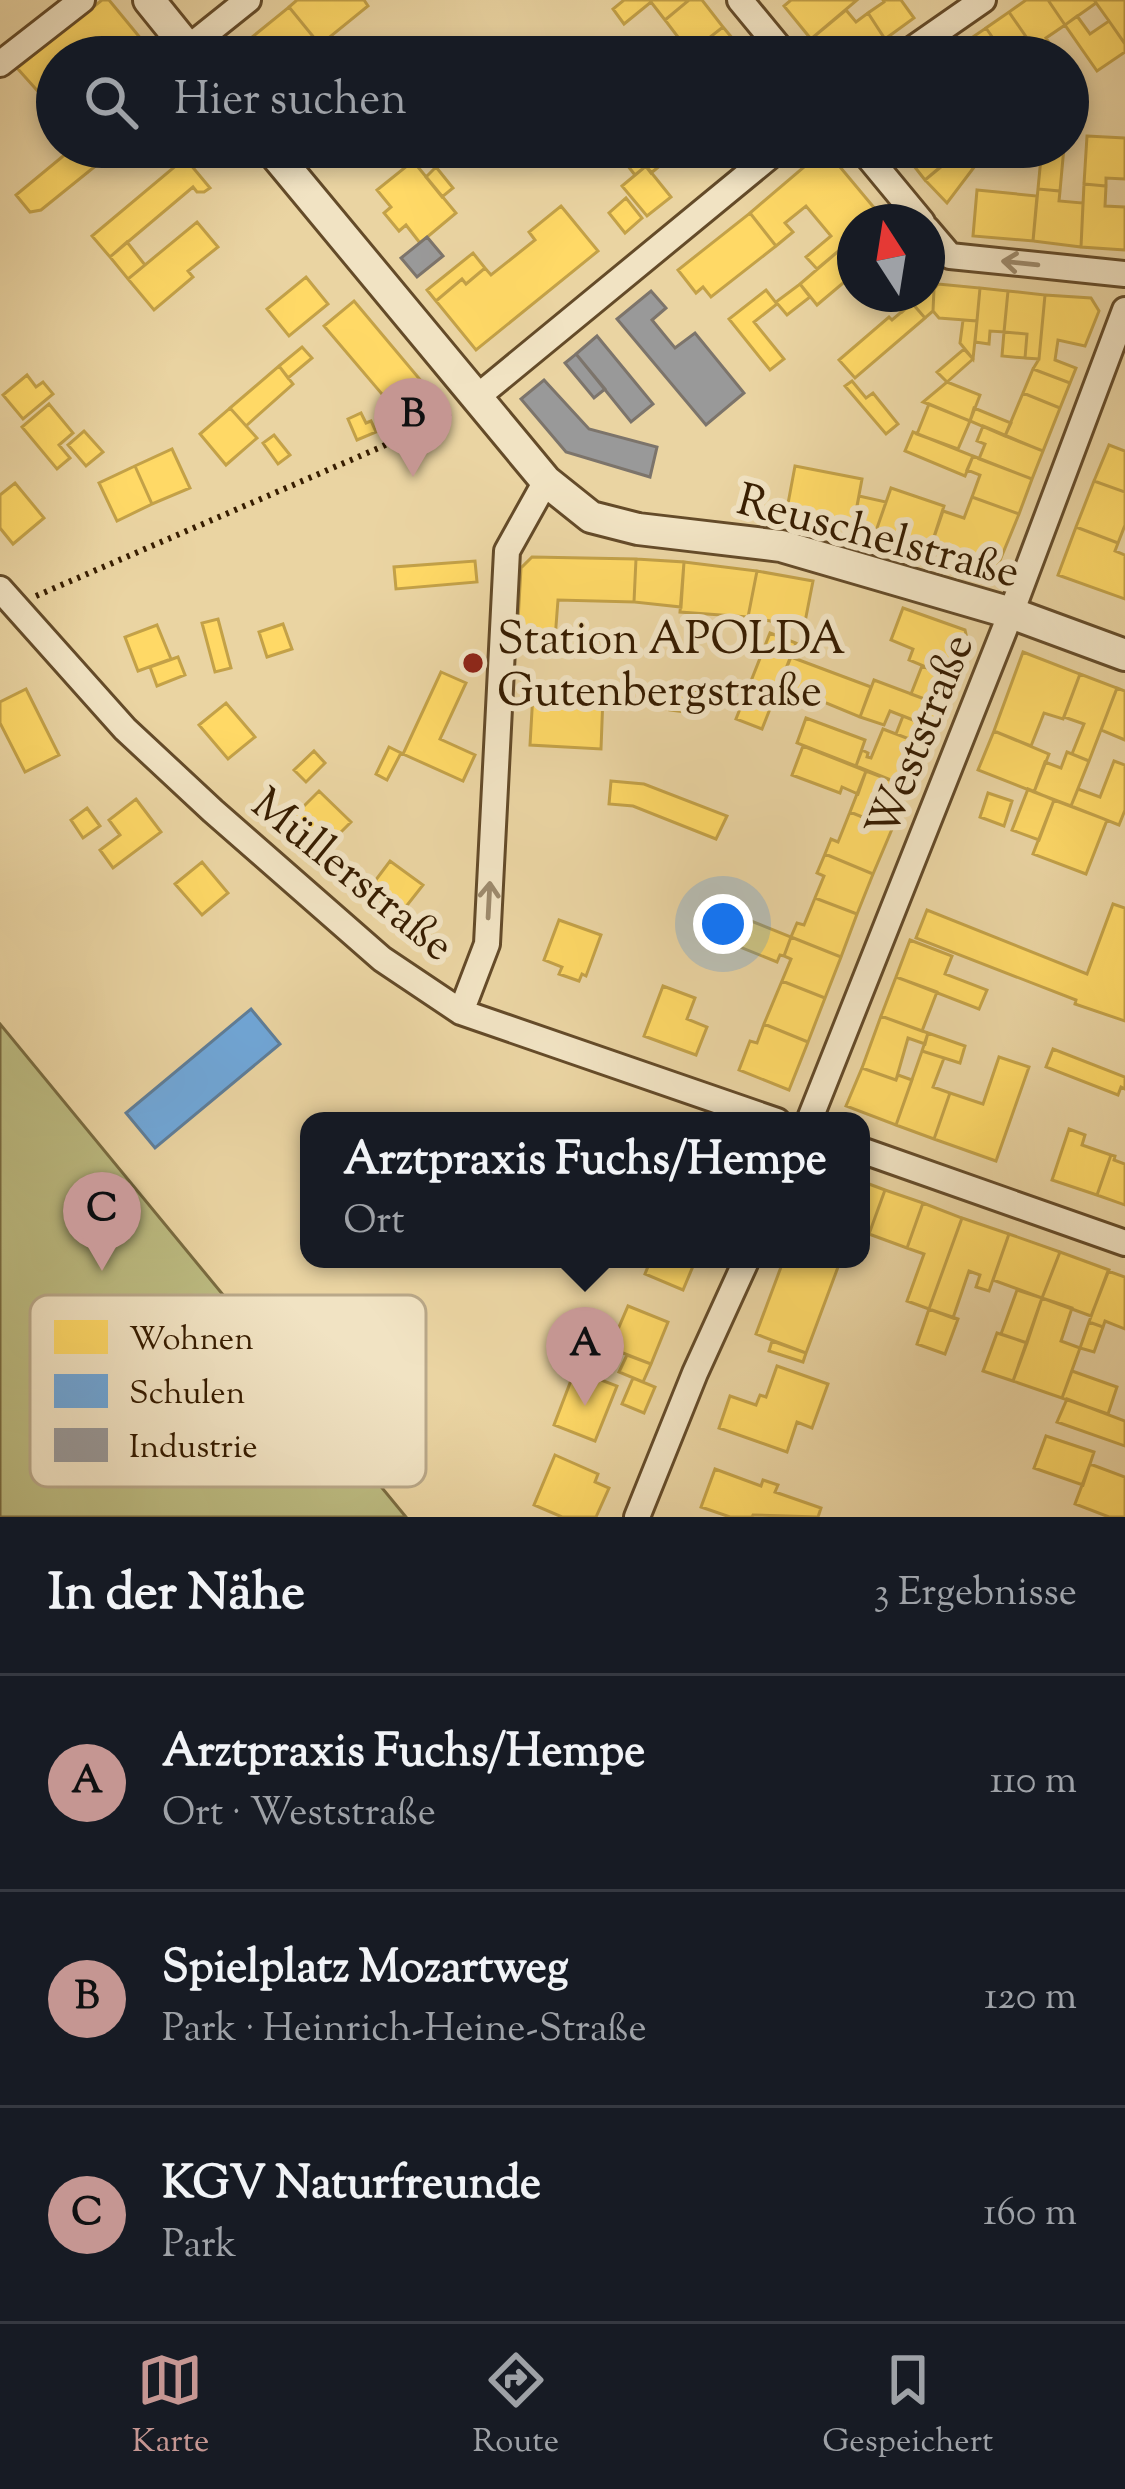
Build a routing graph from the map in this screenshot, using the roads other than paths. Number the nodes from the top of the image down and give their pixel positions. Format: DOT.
graph roads {
  1 [pos="82,0"];
  2 [pos="149,0"];
  3 [pos="248,0"];
  4 [pos="740,0"];
  5 [pos="983,0"];
  6 [pos="178,36"];
  7 [pos="210,36"];
  8 [pos="770,36"];
  9 [pos="931,36"];
  10 [pos="0,64"];
  11 [pos="286,168"];
  12 [pos="755,168"];
  13 [pos="877,168"];
  14 [pos="907,204"];
  15 [pos="945,250"];
  16 [pos="1125,274"];
  17 [pos="1125,310"];
  18 [pos="476,398"];
  19 [pos="546,481"];
  20 [pos="5,604"];
  21 [pos="1011,613"];
  22 [pos="1125,655"];
  23 [pos="461,1012"];
  24 [pos="751,1112"];
  25 [pos="813,1112"];
  26 [pos="870,1153"];
  27 [pos="1125,1243"];
  28 [pos="743,1268"];
  29 [pos="637,1517"];
  1 -- 10 [label="street"];
  2 -- 6 [label="street"];
  3 -- 7 [label="street"];
  4 -- 8 [label="street"];
  5 -- 9 [label="street"];
  11 -- 18 [label="street, Reuschelstraße"];
  12 -- 18 [label="street"];
  13 -- 14 [label="street"];
  16 -- 15 [label="street, one-way"];
  17 -- 21 [label="street, Weststraße"];
  18 -- 19 [label="street, Reuschelstraße"];
  19 -- 21 [label="street, Reuschelstraße"];
  23 -- 19 [label="street, one-way"];
  20 -- 23 [label="street, Müllerstraße"];
  21 -- 22 [label="street, Reuschelstraße"];
  21 -- 25 [label="street, Weststraße"];
  23 -- 24 [label="street, Müllerstraße"];
  26 -- 27 [label="street"];
  28 -- 29 [label="street"];
}
